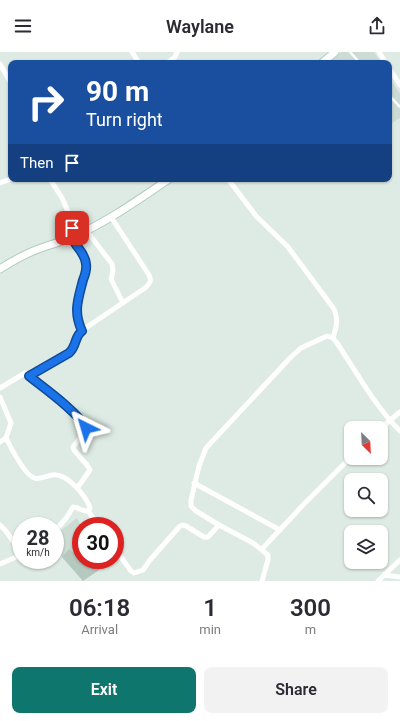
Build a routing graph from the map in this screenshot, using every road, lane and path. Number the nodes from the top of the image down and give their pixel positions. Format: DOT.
graph roads {
  1 [pos="177,52"];
  2 [pos="336,52"];
  3 [pos="350,52"];
  4 [pos="170,60"];
  5 [pos="326,60"];
  6 [pos="357,60"];
  7 [pos="0,64"];
  8 [pos="392,73"];
  9 [pos="8,78"];
  10 [pos="400,85"];
  11 [pos="392,98"];
  12 [pos="400,107"];
  13 [pos="52,182"];
  14 [pos="165,182"];
  15 [pos="230,182"];
  16 [pos="111,217"];
  17 [pos="86,230"];
  18 [pos="72,237"];
  19 [pos="0,269"];
  20 [pos="123,303"];
  21 [pos="82,331"];
  22 [pos="332,338"];
  23 [pos="29,376"];
  24 [pos="0,388"];
  25 [pos="0,397"];
  26 [pos="400,412"];
  27 [pos="389,420"];
  28 [pos="400,431"];
  29 [pos="6,438"];
  30 [pos="0,442"];
  31 [pos="344,464"];
  32 [pos="194,483"];
  33 [pos="78,487"];
  34 [pos="88,511"];
  35 [pos="92,517"];
  36 [pos="64,520"];
  37 [pos="0,525"];
  38 [pos="219,525"];
  39 [pos="280,530"];
  40 [pos="12,540"];
  41 [pos="262,549"];
  42 [pos="12,559"];
  43 [pos="400,560"];
  44 [pos="124,561"];
  45 [pos="0,564"];
  46 [pos="384,575"];
  47 [pos="400,577"];
  48 [pos="262,581"];
  49 [pos="378,581"];
  1 -- 4 [label="street"];
  2 -- 5 [label="street"];
  3 -- 6 [label="lane"];
  7 -- 9 [label="street"];
  8 -- 10 [label="street"];
  11 -- 12 [label="lane"];
  13 -- 18 [label="street"];
  14 -- 16 [label="street"];
  15 -- 22 [label="street"];
  16 -- 17 [label="street"];
  16 -- 20 [label="street"];
  17 -- 18 [label="street"];
  17 -- 20 [label="street"];
  18 -- 19 [label="street"];
  18 -- 21 [label="street"];
  20 -- 21 [label="street"];
  21 -- 23 [label="street"];
  22 -- 27 [label="street"];
  22 -- 32 [label="street"];
  23 -- 24 [label="street"];
  23 -- 33 [label="street"];
  25 -- 29 [label="street"];
  26 -- 27 [label="street"];
  27 -- 28 [label="street"];
  29 -- 30 [label="street"];
  29 -- 33 [label="street"];
  31 -- 39 [label="street"];
  32 -- 38 [label="street"];
  32 -- 39 [label="street"];
  33 -- 34 [label="street"];
  34 -- 35 [label="street"];
  34 -- 36 [label="street"];
  37 -- 40 [label="street"];
  38 -- 41 [label="street"];
  38 -- 44 [label="street"];
  39 -- 41 [label="street"];
  41 -- 48 [label="street"];
  42 -- 45 [label="street"];
  43 -- 46 [label="street"];
  46 -- 47 [label="street"];
  46 -- 49 [label="street"];
}
